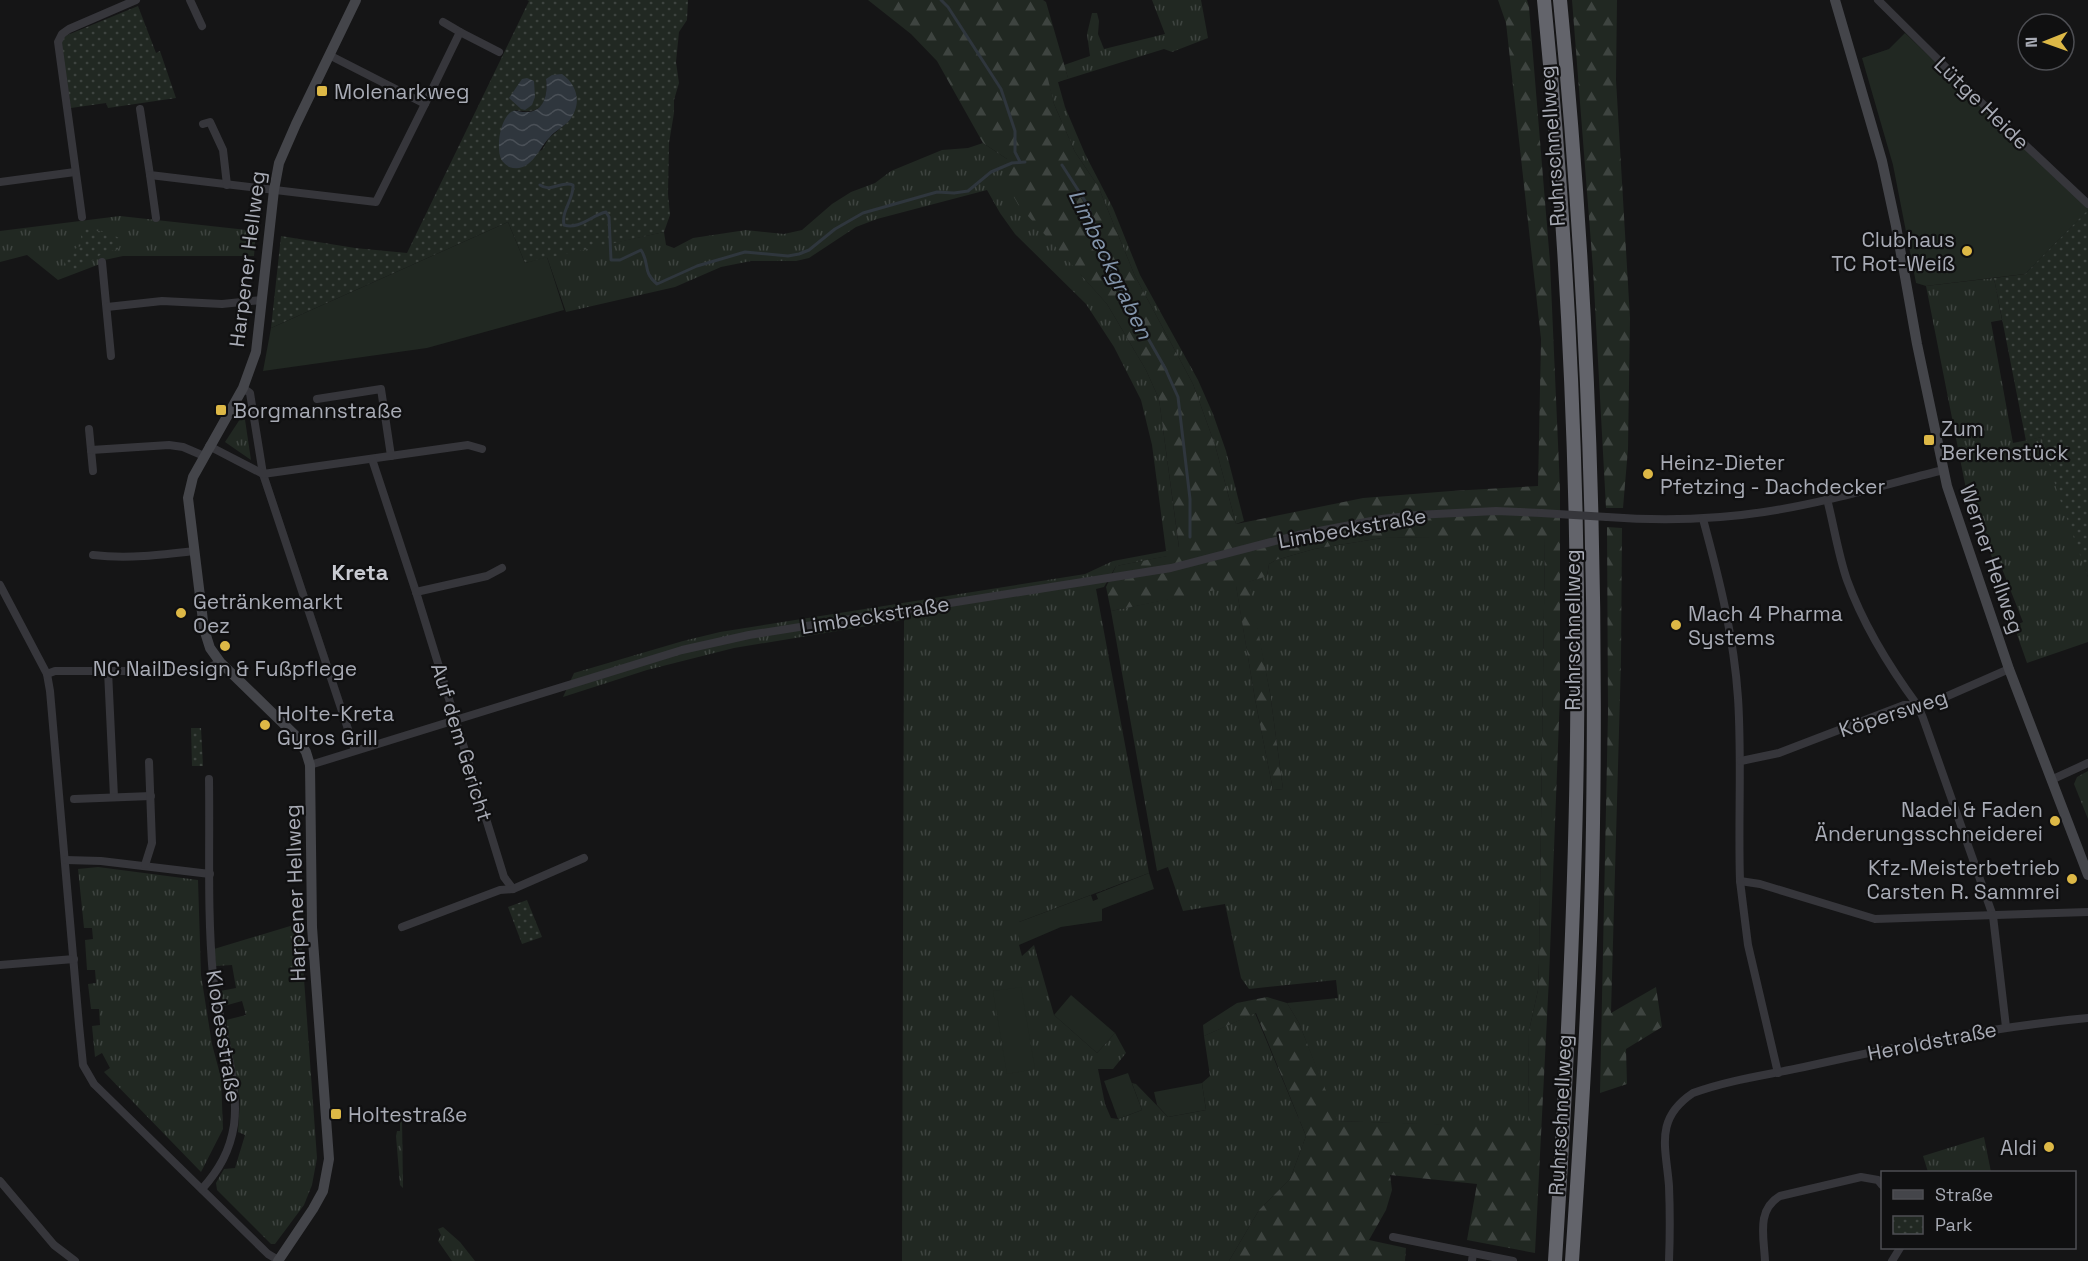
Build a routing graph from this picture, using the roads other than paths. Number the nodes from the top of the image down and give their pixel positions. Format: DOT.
graph roads {
  1 [pos="136,0"];
  2 [pos="190,0"];
  3 [pos="356,0"];
  4 [pos="1543,0"];
  5 [pos="1560,0"];
  6 [pos="1835,0"];
  7 [pos="1878,0"];
  8 [pos="443,22"];
  9 [pos="202,26"];
  10 [pos="460,32"];
  11 [pos="499,52"];
  12 [pos="329,55"];
  13 [pos="425,104"];
  14 [pos="140,109"];
  15 [pos="203,124"];
  16 [pos="75,172"];
  17 [pos="150,175"];
  18 [pos="0,182"];
  19 [pos="227,185"];
  20 [pos="274,190"];
  21 [pos="2088,204"];
  22 [pos="82,217"];
  23 [pos="156,218"];
  24 [pos="102,262"];
  25 [pos="262,300"];
  26 [pos="107,307"];
  27 [pos="111,356"];
  28 [pos="243,388"];
  29 [pos="317,399"];
  30 [pos="89,429"];
  31 [pos="482,449"];
  32 [pos="91,450"];
  33 [pos="206,451"];
  34 [pos="391,456"];
  35 [pos="372,459"];
  36 [pos="1943,470"];
  37 [pos="93,471"];
  38 [pos="263,474"];
  39 [pos="1827,499"];
  40 [pos="1703,519"];
  41 [pos="194,551"];
  42 [pos="93,555"];
  43 [pos="502,568"];
  44 [pos="0,585"];
  45 [pos="416,592"];
  46 [pos="220,662"];
  47 [pos="2009,669"];
  48 [pos="108,671"];
  49 [pos="47,674"];
  50 [pos="1918,706"];
  51 [pos="454,719"];
  52 [pos="355,750"];
  53 [pos="1741,761"];
  54 [pos="149,762"];
  55 [pos="2088,763"];
  56 [pos="310,765"];
  57 [pos="209,779"];
  58 [pos="2051,780"];
  59 [pos="151,796"];
  60 [pos="114,797"];
  61 [pos="74,799"];
  62 [pos="584,858"];
  63 [pos="66,860"];
  64 [pos="145,866"];
  65 [pos="210,874"];
  66 [pos="2088,875"];
  67 [pos="1740,881"];
  68 [pos="513,889"];
  69 [pos="2088,912"];
  70 [pos="1993,916"];
  71 [pos="402,927"];
  72 [pos="74,959"];
  73 [pos="0,965"];
  74 [pos="2088,1018"];
  75 [pos="2006,1027"];
  76 [pos="1778,1072"];
  77 [pos="0,1181"];
  78 [pos="1881,1184"];
  79 [pos="202,1189"];
  80 [pos="1393,1238"];
  81 [pos="1472,1257"];
  82 [pos="75,1261"];
  83 [pos="278,1261"];
  84 [pos="1513,1261"];
  85 [pos="1555,1261"];
  86 [pos="1572,1261"];
  87 [pos="1668,1261"];
  88 [pos="1764,1261"];
  1 -- 16 [label="street"];
  2 -- 9 [label="street"];
  3 -- 12 [label="street, Harpener Hellweg"];
  4 -- 85 [label="highway, Ruhrschnellweg"];
  5 -- 86 [label="highway, Ruhrschnellweg"];
  6 -- 36 [label="street, Werner Hellweg"];
  7 -- 21 [label="street, Lütge Heide"];
  8 -- 10 [label="street"];
  10 -- 11 [label="street"];
  10 -- 13 [label="street"];
  12 -- 13 [label="street"];
  12 -- 20 [label="street, Harpener Hellweg"];
  13 -- 20 [label="street"];
  14 -- 17 [label="street"];
  15 -- 19 [label="street"];
  16 -- 18 [label="street"];
  16 -- 22 [label="street"];
  17 -- 19 [label="street"];
  17 -- 23 [label="street"];
  19 -- 20 [label="street"];
  20 -- 25 [label="street, Harpener Hellweg"];
  24 -- 26 [label="street"];
  25 -- 26 [label="street"];
  25 -- 28 [label="street, Harpener Hellweg"];
  26 -- 27 [label="street"];
  28 -- 33 [label="street, Harpener Hellweg"];
  28 -- 38 [label="street"];
  29 -- 34 [label="street"];
  30 -- 32 [label="street"];
  31 -- 34 [label="street"];
  32 -- 33 [label="street"];
  32 -- 37 [label="street"];
  33 -- 38 [label="street"];
  33 -- 41 [label="street, Harpener Hellweg"];
  34 -- 35 [label="street"];
  35 -- 38 [label="street"];
  35 -- 45 [label="street, Auf dem Gericht"];
  36 -- 39 [label="street"];
  36 -- 47 [label="street, Werner Hellweg"];
  38 -- 52 [label="street"];
  39 -- 40 [label="street"];
  39 -- 50 [label="street"];
  40 -- 51 [label="street, Limbeckstraße, bridge"];
  40 -- 53 [label="street"];
  41 -- 42 [label="street"];
  41 -- 46 [label="street, Harpener Hellweg"];
  43 -- 45 [label="street"];
  44 -- 49 [label="street"];
  45 -- 51 [label="street, Auf dem Gericht"];
  46 -- 48 [label="street"];
  46 -- 56 [label="street, Harpener Hellweg"];
  47 -- 50 [label="street, Köpersweg"];
  47 -- 58 [label="street, Werner Hellweg"];
  48 -- 49 [label="street"];
  48 -- 60 [label="street"];
  49 -- 63 [label="street"];
  50 -- 53 [label="street, Köpersweg"];
  50 -- 70 [label="street"];
  51 -- 52 [label="street, Limbeckstraße"];
  51 -- 68 [label="street, Auf dem Gericht"];
  52 -- 56 [label="street, Limbeckstraße"];
  53 -- 67 [label="street"];
  54 -- 59 [label="street"];
  55 -- 58 [label="street"];
  56 -- 83 [label="street, Harpener Hellweg"];
  57 -- 65 [label="street, Klobesstraße"];
  58 -- 66 [label="street, Werner Hellweg"];
  59 -- 60 [label="street"];
  59 -- 64 [label="street"];
  60 -- 61 [label="street"];
  62 -- 68 [label="street"];
  63 -- 64 [label="street"];
  63 -- 72 [label="street"];
  64 -- 65 [label="street"];
  65 -- 79 [label="street, Klobesstraße"];
  67 -- 70 [label="street"];
  67 -- 76 [label="street"];
  68 -- 71 [label="street"];
  69 -- 70 [label="street"];
  70 -- 75 [label="street"];
  72 -- 73 [label="street"];
  72 -- 79 [label="street"];
  74 -- 75 [label="street, Heroldstraße"];
  75 -- 76 [label="street, Heroldstraße"];
  76 -- 87 [label="street, Heroldstraße"];
  77 -- 82 [label="street"];
  78 -- 88 [label="street"];
  79 -- 83 [label="street"];
  80 -- 81 [label="street"];
  81 -- 84 [label="street"];
}
